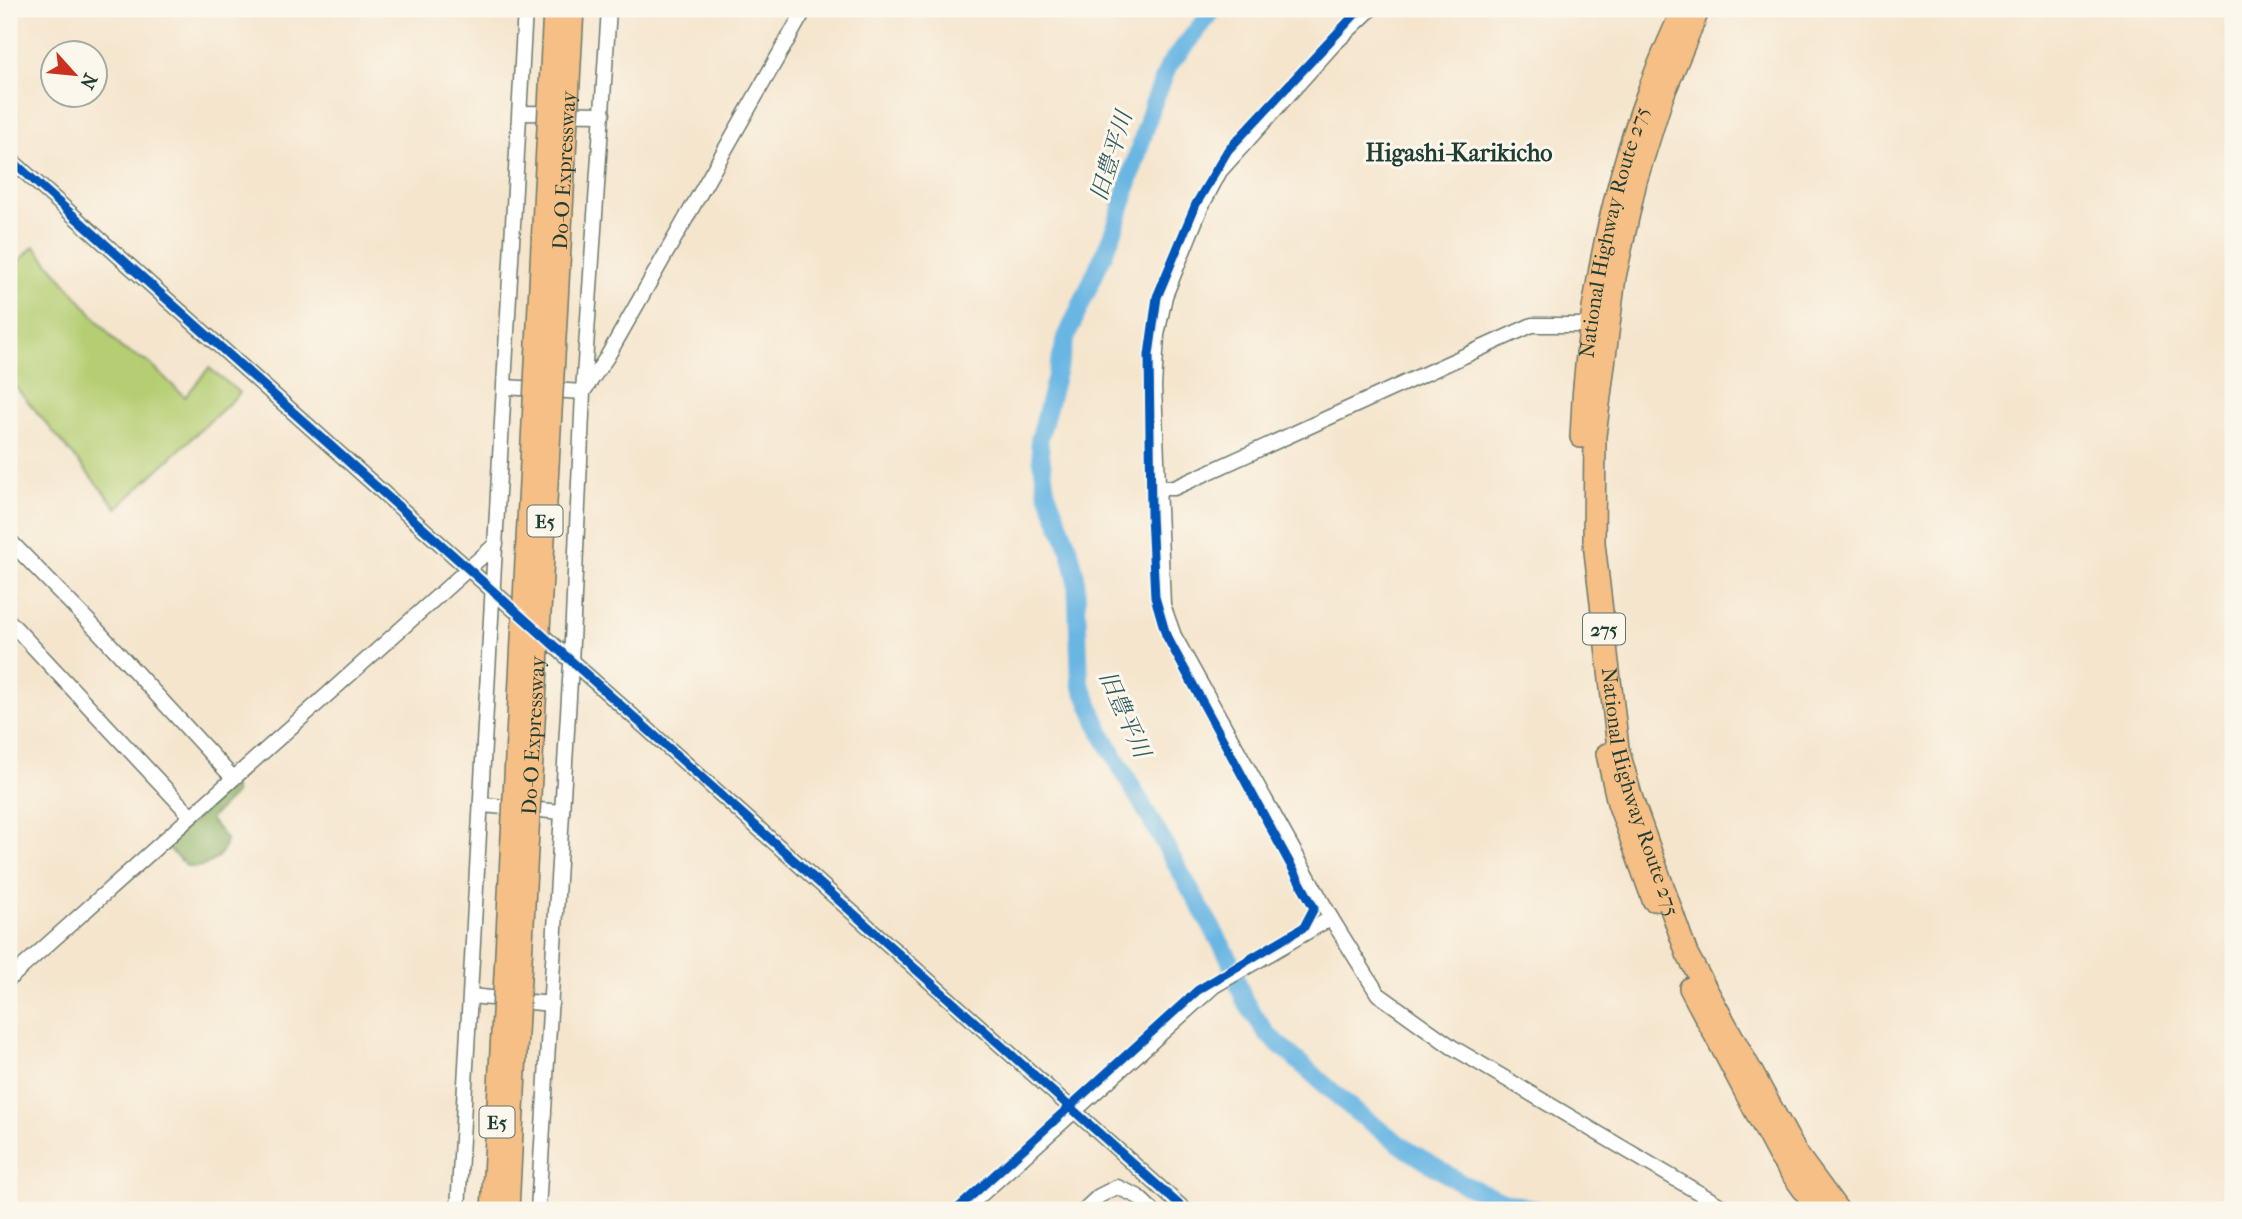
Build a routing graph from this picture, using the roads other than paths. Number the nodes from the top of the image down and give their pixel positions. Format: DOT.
graph roads {
  1 [pos="524,9"];
  2 [pos="554,9"];
  3 [pos="573,9"];
  4 [pos="609,9"];
  5 [pos="805,9"];
  6 [pos="1371,9"];
  7 [pos="1683,9"];
  8 [pos="1699,9"];
  9 [pos="520,113"];
  10 [pos="603,114"];
  11 [pos="9,158"];
  12 [pos="1590,325"];
  13 [pos="505,387"];
  14 [pos="583,392"];
  15 [pos="1156,488"];
  16 [pos="9,540"];
  17 [pos="496,544"];
  18 [pos="465,569"];
  19 [pos="494,594"];
  20 [pos="9,621"];
  21 [pos="572,664"];
  22 [pos="233,778"];
  23 [pos="482,806"];
  24 [pos="562,811"];
  25 [pos="191,816"];
  26 [pos="1331,918"];
  27 [pos="9,979"];
  28 [pos="471,996"];
  29 [pos="551,1004"];
  30 [pos="509,1033"];
  31 [pos="1074,1112"];
  32 [pos="458,1210"];
  33 [pos="492,1210"];
  34 [pos="508,1210"];
  35 [pos="538,1210"];
  36 [pos="964,1210"];
  37 [pos="1084,1210"];
  38 [pos="1152,1210"];
  39 [pos="1185,1210"];
  40 [pos="1728,1210"];
  41 [pos="1818,1210"];
  42 [pos="1838,1210"];
  1 -- 9 [label="street"];
  2 -- 30 [label="highway, Do-O Expressway / E5, bridge"];
  3 -- 30 [label="highway, Do-O Expressway / E5, bridge"];
  4 -- 10 [label="street"];
  5 -- 14 [label="street"];
  6 -- 15 [label="street"];
  7 -- 12 [label="highway, National Highway Route 275 / 275"];
  8 -- 42 [label="highway, National Highway Route 275 / 275"];
  9 -- 10 [label="street"];
  9 -- 13 [label="street"];
  10 -- 14 [label="street"];
  11 -- 18 [label="street"];
  12 -- 15 [label="street"];
  12 -- 41 [label="highway, National Highway Route 275 / 275"];
  13 -- 14 [label="street"];
  13 -- 17 [label="street"];
  14 -- 21 [label="street"];
  15 -- 26 [label="street"];
  16 -- 22 [label="street"];
  17 -- 18 [label="street"];
  17 -- 19 [label="street"];
  18 -- 19 [label="street"];
  18 -- 22 [label="street"];
  19 -- 21 [label="street"];
  19 -- 23 [label="street"];
  20 -- 25 [label="street"];
  21 -- 24 [label="street"];
  21 -- 31 [label="street"];
  22 -- 25 [label="street"];
  23 -- 24 [label="street"];
  23 -- 28 [label="street"];
  24 -- 29 [label="street"];
  25 -- 27 [label="street"];
  26 -- 31 [label="street"];
  26 -- 40 [label="street"];
  28 -- 29 [label="street"];
  28 -- 32 [label="street"];
  29 -- 35 [label="street"];
  30 -- 33 [label="highway, Do-O Expressway / E5"];
  30 -- 34 [label="highway, Do-O Expressway / E5"];
  31 -- 36 [label="street"];
  31 -- 39 [label="street"];
  37 -- 38 [label="street"];
}
